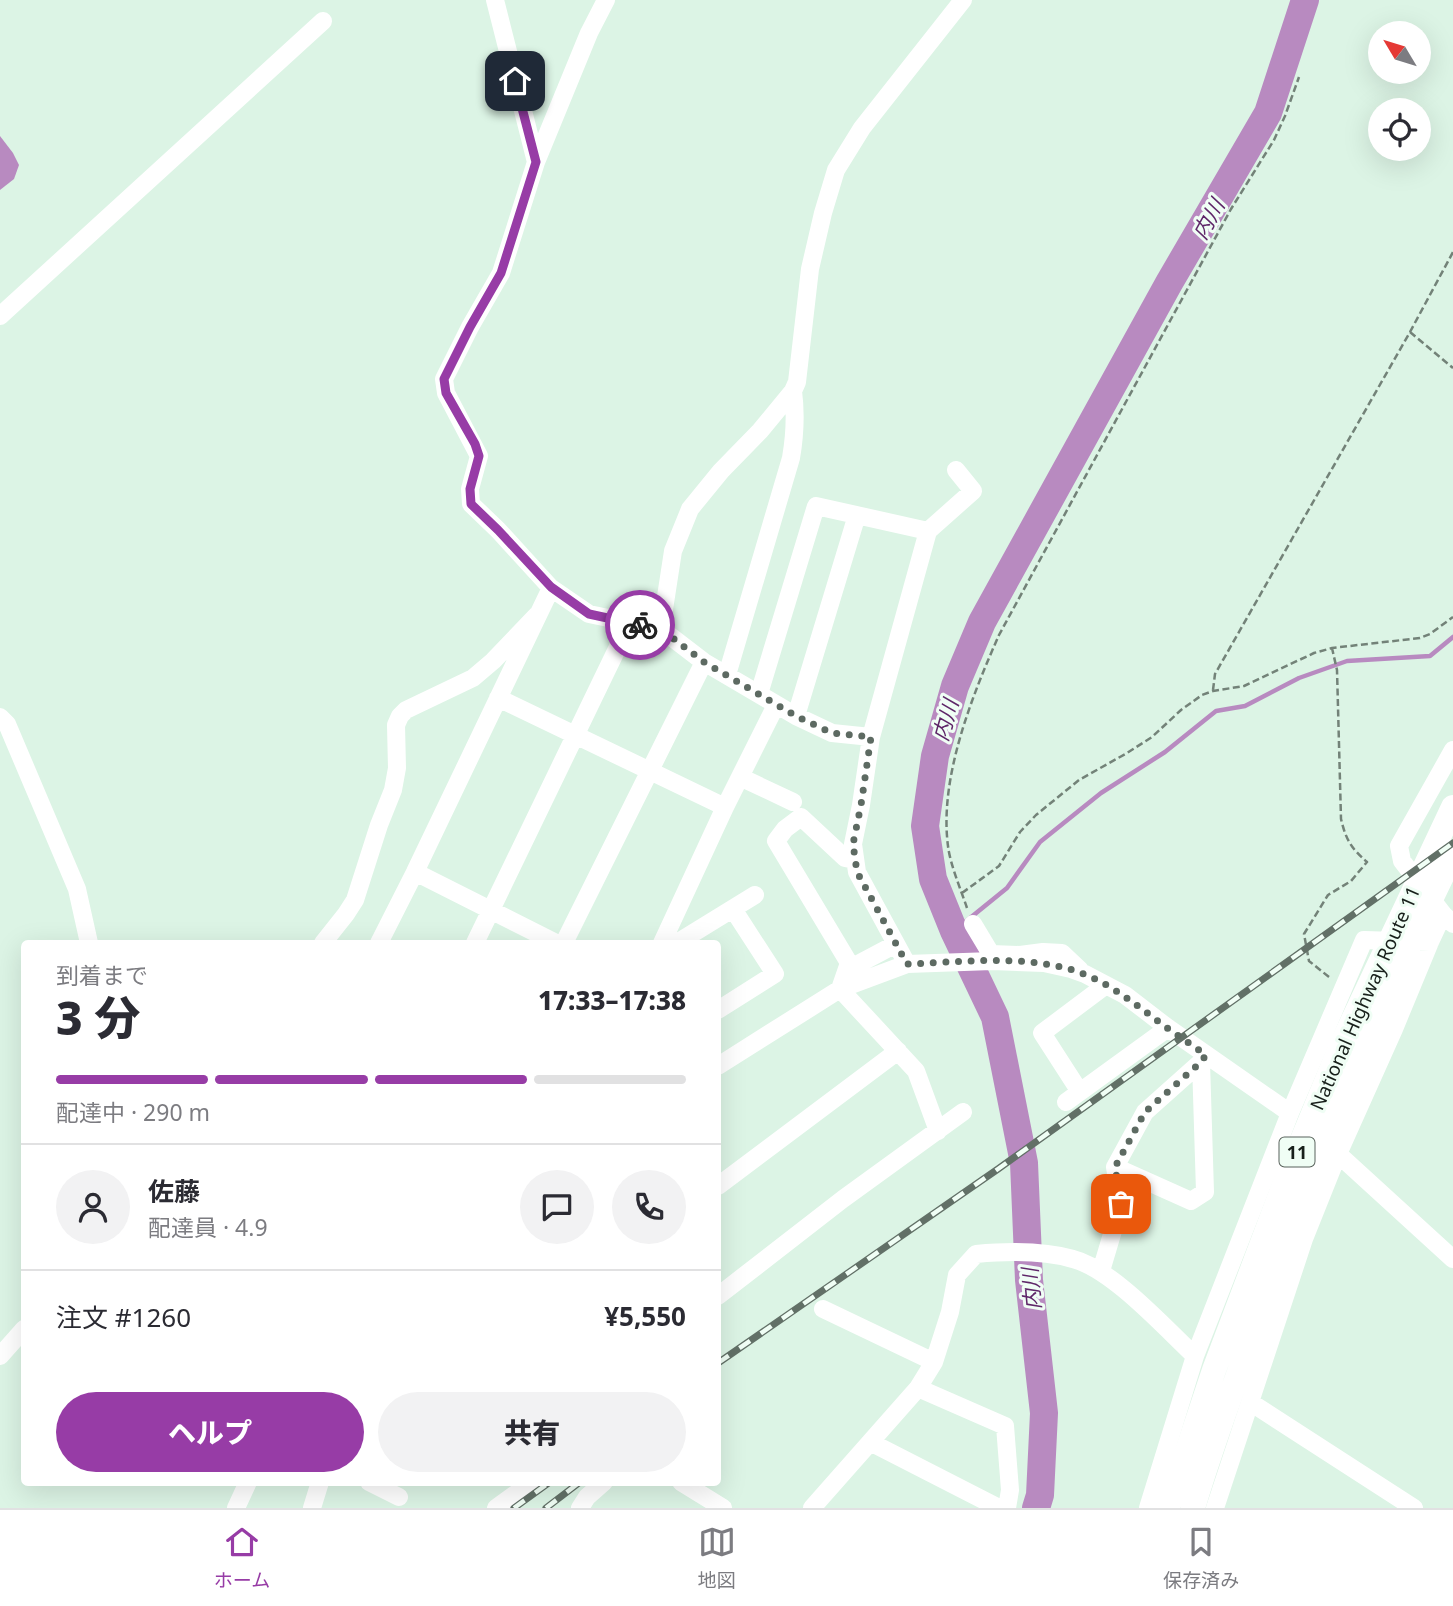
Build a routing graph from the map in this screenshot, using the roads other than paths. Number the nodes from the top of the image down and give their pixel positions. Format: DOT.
graph roads {
  1 [pos="495,0"];
  2 [pos="607,0"];
  3 [pos="963,0"];
  4 [pos="323,21"];
  5 [pos="536,162"];
  6 [pos="0,316"];
  7 [pos="793,391"];
  8 [pos="956,470"];
  9 [pos="857,515"];
  10 [pos="928,531"];
  11 [pos="551,587"];
  12 [pos="537,615"];
  13 [pos="630,622"];
  14 [pos="661,629"];
  15 [pos="704,662"];
  16 [pos="727,675"];
  17 [pos="759,694"];
  18 [pos="498,698"];
  19 [pos="776,705"];
  20 [pos="796,716"];
  21 [pos="0,717"];
  22 [pos="575,735"];
  23 [pos="871,737"];
  24 [pos="1453,750"];
  25 [pos="650,771"];
  26 [pos="1447,774"];
  27 [pos="740,777"];
  28 [pos="793,802"];
  29 [pos="725,807"];
  30 [pos="1453,807"];
  31 [pos="1453,854"];
  32 [pos="855,860"];
  33 [pos="415,872"];
  34 [pos="755,895"];
  35 [pos="733,909"];
  36 [pos="491,911"];
  37 [pos="1448,919"];
  38 [pos="973,924"];
  39 [pos="88,940"];
  40 [pos="325,940"];
  41 [pos="381,940"];
  42 [pos="476,940"];
  43 [pos="550,940"];
  44 [pos="566,940"];
  45 [pos="663,940"];
  46 [pos="682,940"];
  47 [pos="1430,942"];
  48 [pos="896,944"];
  49 [pos="907,964"];
  50 [pos="847,970"];
  51 [pos="1085,974"];
  52 [pos="1106,985"];
  53 [pos="840,989"];
  54 [pos="721,1008"];
  55 [pos="1168,1028"];
  56 [pos="898,1051"];
  57 [pos="1204,1059"];
  58 [pos="721,1064"];
  59 [pos="963,1112"];
  60 [pos="1290,1113"];
  61 [pos="937,1131"];
  62 [pos="1338,1154"];
  63 [pos="1115,1167"];
  64 [pos="721,1184"];
  65 [pos="1453,1259"];
  66 [pos="1101,1271"];
  67 [pos="721,1293"];
  68 [pos="823,1309"];
  69 [pos="21,1332"];
  70 [pos="0,1356"];
  71 [pos="1195,1356"];
  72 [pos="934,1362"];
  73 [pos="918,1388"];
  74 [pos="1250,1402"];
  75 [pos="870,1443"];
  76 [pos="246,1486"];
  77 [pos="319,1486"];
  78 [pos="378,1486"];
  79 [pos="526,1486"];
  80 [pos="599,1486"];
  81 [pos="687,1486"];
  82 [pos="400,1496"];
  83 [pos="236,1508"];
  84 [pos="312,1508"];
  85 [pos="496,1508"];
  86 [pos="580,1508"];
  87 [pos="723,1508"];
  88 [pos="812,1508"];
  89 [pos="999,1508"];
  90 [pos="1007,1508"];
  91 [pos="1148,1508"];
  92 [pos="1168,1508"];
  93 [pos="1193,1508"];
  94 [pos="1215,1508"];
  95 [pos="1414,1508"];
  1 -- 5 [label="street"];
  2 -- 5 [label="street"];
  3 -- 7 [label="street"];
  4 -- 6 [label="street"];
  5 -- 11 [label="street"];
  7 -- 14 [label="street"];
  7 -- 16 [label="street"];
  8 -- 10 [label="street"];
  9 -- 10 [label="street"];
  9 -- 17 [label="street"];
  9 -- 20 [label="street"];
  10 -- 23 [label="street"];
  11 -- 12 [label="street"];
  11 -- 13 [label="street"];
  12 -- 18 [label="street"];
  12 -- 40 [label="street"];
  13 -- 14 [label="street"];
  13 -- 22 [label="street"];
  14 -- 15 [label="street"];
  15 -- 16 [label="street"];
  15 -- 25 [label="street"];
  16 -- 17 [label="street"];
  17 -- 19 [label="street"];
  18 -- 22 [label="street"];
  18 -- 33 [label="street"];
  19 -- 20 [label="street"];
  19 -- 27 [label="street"];
  20 -- 23 [label="street"];
  21 -- 39 [label="street"];
  22 -- 25 [label="street"];
  22 -- 36 [label="street"];
  23 -- 32 [label="street"];
  24 -- 26 [label="street"];
  25 -- 29 [label="street"];
  25 -- 44 [label="street"];
  26 -- 37 [label="street"];
  27 -- 28 [label="street"];
  27 -- 29 [label="street"];
  29 -- 45 [label="street"];
  30 -- 92 [label="highway, National Highway Route 11 / 11"];
  31 -- 93 [label="highway, National Highway Route 11 / 11"];
  32 -- 48 [label="street"];
  32 -- 50 [label="street"];
  33 -- 36 [label="street"];
  33 -- 41 [label="street"];
  34 -- 35 [label="street"];
  35 -- 46 [label="street"];
  35 -- 54 [label="street"];
  36 -- 42 [label="street"];
  36 -- 43 [label="street"];
  37 -- 47 [label="street"];
  38 -- 51 [label="street"];
  47 -- 60 [label="street"];
  47 -- 62 [label="street"];
  48 -- 49 [label="street"];
  48 -- 50 [label="street"];
  49 -- 51 [label="street"];
  49 -- 53 [label="street"];
  50 -- 53 [label="street"];
  51 -- 52 [label="street"];
  52 -- 55 [label="street"];
  52 -- 55 [label="street"];
  53 -- 56 [label="street"];
  53 -- 58 [label="street"];
  55 -- 57 [label="street"];
  56 -- 61 [label="street"];
  56 -- 64 [label="street"];
  57 -- 60 [label="street"];
  57 -- 63 [label="street"];
  57 -- 63 [label="street"];
  59 -- 61 [label="street"];
  60 -- 71 [label="street"];
  61 -- 67 [label="street"];
  62 -- 65 [label="street"];
  62 -- 74 [label="street"];
  63 -- 66 [label="street"];
  66 -- 71 [label="street"];
  66 -- 72 [label="street"];
  68 -- 72 [label="street"];
  69 -- 70 [label="street"];
  71 -- 91 [label="street"];
  72 -- 73 [label="street"];
  73 -- 75 [label="street"];
  73 -- 90 [label="street"];
  74 -- 94 [label="street"];
  74 -- 95 [label="street"];
  75 -- 88 [label="street"];
  75 -- 89 [label="street"];
  76 -- 83 [label="street"];
  77 -- 84 [label="street"];
  78 -- 82 [label="street"];
  79 -- 85 [label="street"];
  80 -- 86 [label="street"];
  81 -- 87 [label="street"];
}
